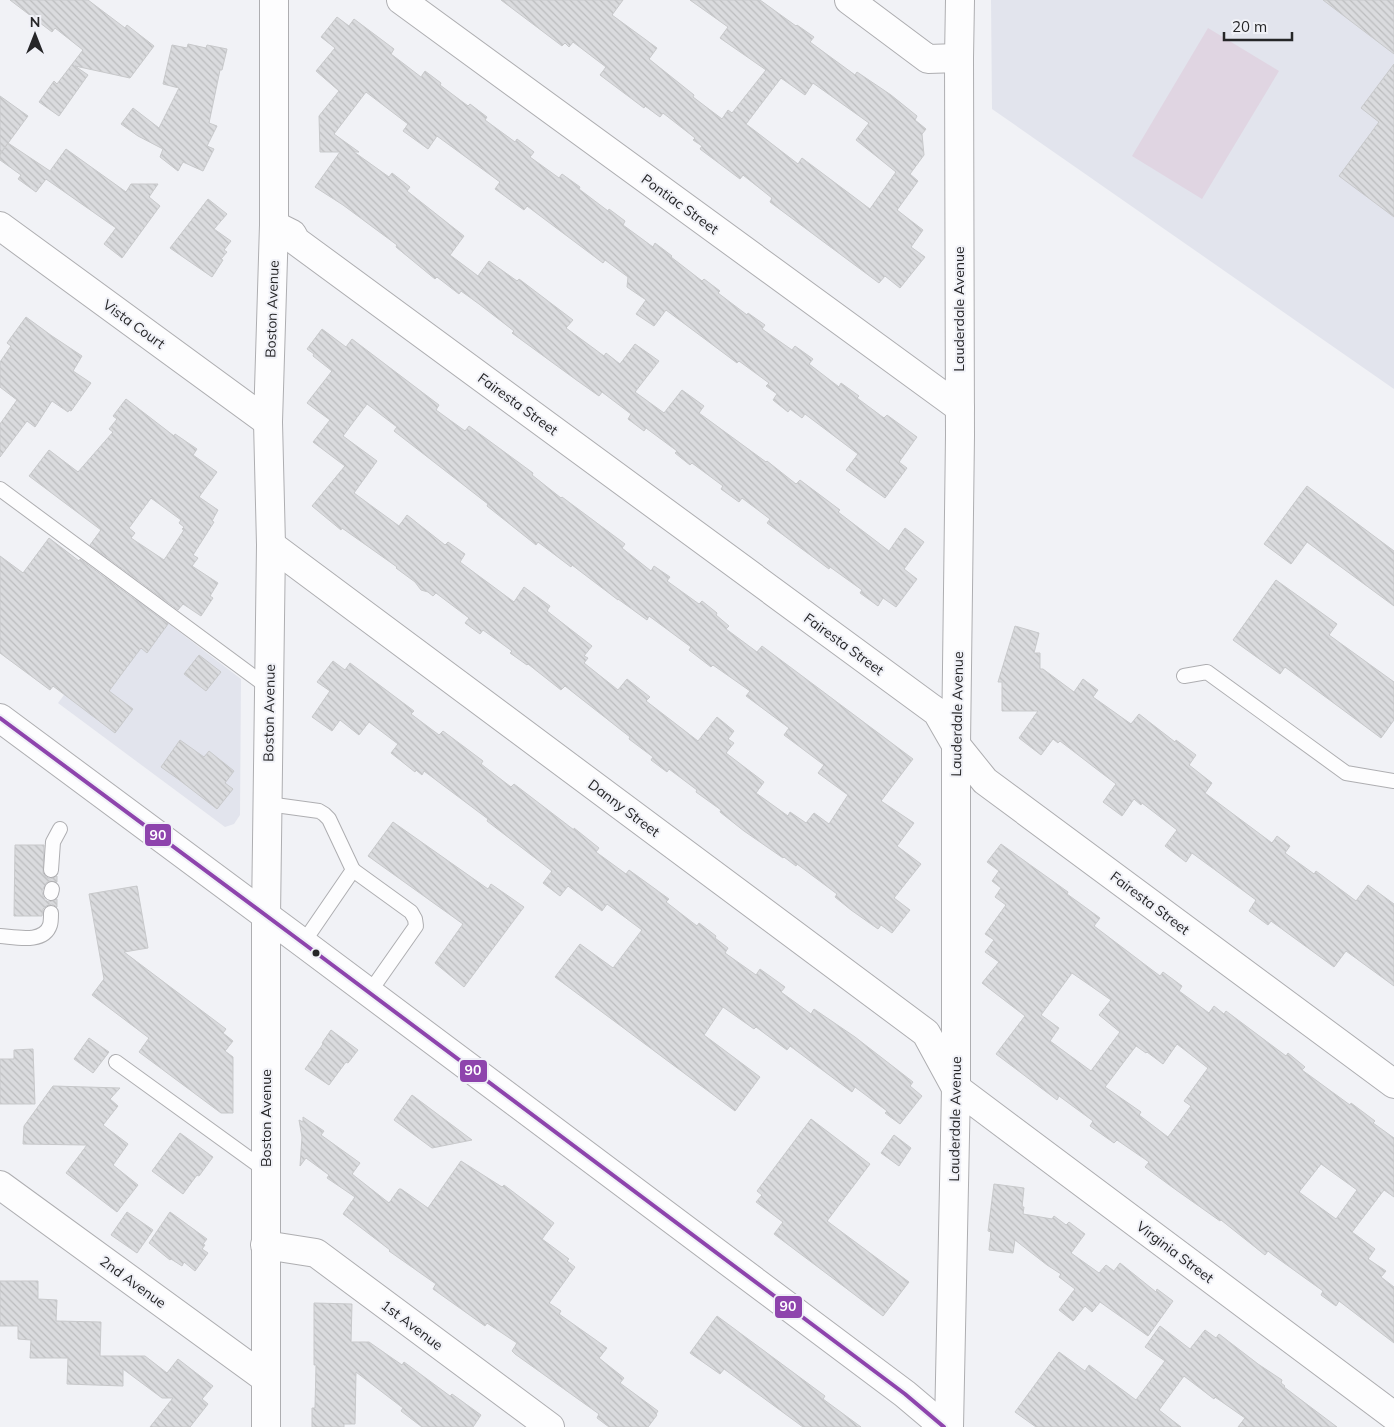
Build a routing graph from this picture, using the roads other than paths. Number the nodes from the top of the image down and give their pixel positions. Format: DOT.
graph roads {
  1 [pos="274,0"];
  2 [pos="401,0"];
  3 [pos="849,0"];
  4 [pos="960,0"];
  5 [pos="959,58"];
  6 [pos="274,225"];
  7 [pos="0,226"];
  8 [pos="960,408"];
  9 [pos="268,422"];
  10 [pos="0,489"];
  11 [pos="271,545"];
  12 [pos="1184,676"];
  13 [pos="269,688"];
  14 [pos="0,718"];
  15 [pos="956,745"];
  16 [pos="1394,781"];
  17 [pos="268,804"];
  18 [pos="60,830"];
  19 [pos="51,870"];
  20 [pos="353,870"];
  21 [pos="51,913"];
  22 [pos="266,916"];
  23 [pos="0,936"];
  24 [pos="304,943"];
  25 [pos="369,993"];
  26 [pos="116,1062"];
  27 [pos="1394,1084"];
  28 [pos="956,1088"];
  29 [pos="265,1170"];
  30 [pos="0,1185"];
  31 [pos="265,1245"];
  32 [pos="265,1378"];
  33 [pos="1394,1416"];
  34 [pos="266,1427"];
  35 [pos="550,1427"];
  36 [pos="944,1427"];
  37 [pos="949,1427"];
  1 -- 6 [label="street, Boston Avenue"];
  2 -- 8 [label="street, Pontiac Street"];
  3 -- 5 [label="street"];
  4 -- 5 [label="street, Lauderdale Avenue"];
  5 -- 8 [label="street, Lauderdale Avenue"];
  6 -- 9 [label="street, Boston Avenue"];
  6 -- 15 [label="street, Fairesta Street"];
  7 -- 9 [label="street, Vista Court"];
  8 -- 15 [label="street, Lauderdale Avenue"];
  9 -- 11 [label="street, Boston Avenue"];
  10 -- 13 [label="lane"];
  11 -- 13 [label="street, Boston Avenue"];
  11 -- 28 [label="street, Danny Street"];
  12 -- 16 [label="lane"];
  13 -- 17 [label="street, Boston Avenue"];
  14 -- 22 [label="street"];
  15 -- 27 [label="street, Fairesta Street"];
  15 -- 28 [label="street, Lauderdale Avenue"];
  17 -- 20 [label="lane"];
  17 -- 22 [label="street, Boston Avenue"];
  18 -- 19 [label="lane"];
  20 -- 24 [label="lane"];
  20 -- 25 [label="lane"];
  21 -- 23 [label="lane"];
  22 -- 24 [label="street"];
  22 -- 29 [label="street, Boston Avenue"];
  24 -- 25 [label="street"];
  25 -- 36 [label="street"];
  26 -- 29 [label="lane"];
  28 -- 33 [label="street, Virginia Street"];
  28 -- 37 [label="street, Lauderdale Avenue"];
  29 -- 31 [label="street, Boston Avenue"];
  30 -- 32 [label="street, 2nd Avenue"];
  31 -- 32 [label="street, Boston Avenue"];
  31 -- 35 [label="street, 1st Avenue"];
  32 -- 34 [label="street, Boston Avenue"];
}
